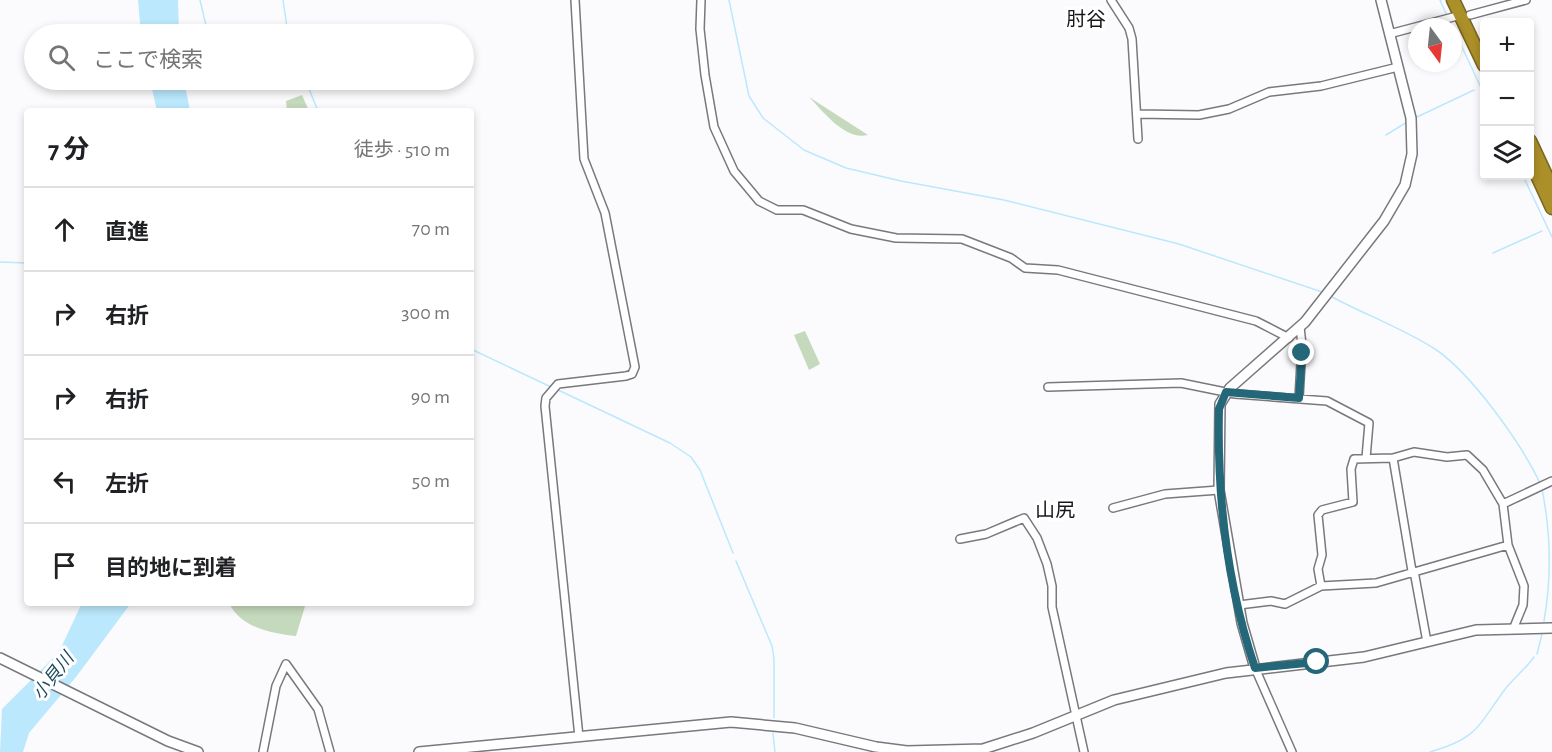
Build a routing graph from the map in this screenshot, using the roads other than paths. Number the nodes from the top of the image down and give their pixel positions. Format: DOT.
graph roads {
  1 [pos="575,0"];
  2 [pos="701,0"];
  3 [pos="1111,0"];
  4 [pos="1381,0"];
  5 [pos="1454,0"];
  6 [pos="1463,0"];
  7 [pos="1526,0"];
  8 [pos="1465,15"];
  9 [pos="1389,34"];
  10 [pos="1480,38"];
  11 [pos="1480,52"];
  12 [pos="1398,67"];
  13 [pos="1138,114"];
  14 [pos="1138,140"];
  15 [pos="1534,150"];
  16 [pos="1534,169"];
  17 [pos="1552,188"];
  18 [pos="1552,208"];
  19 [pos="1300,327"];
  20 [pos="1289,338"];
  21 [pos="1048,387"];
  22 [pos="1226,392"];
  23 [pos="1299,398"];
  24 [pos="1366,458"];
  25 [pos="1393,458"];
  26 [pos="1552,481"];
  27 [pos="1219,490"];
  28 [pos="1503,504"];
  29 [pos="1113,508"];
  30 [pos="960,539"];
  31 [pos="1508,545"];
  32 [pos="1413,571"];
  33 [pos="1321,586"];
  34 [pos="1239,605"];
  35 [pos="1514,627"];
  36 [pos="1552,628"];
  37 [pos="1426,642"];
  38 [pos="0,658"];
  39 [pos="1255,668"];
  40 [pos="1075,714"];
  41 [pos="579,737"];
  42 [pos="453,750"];
  43 [pos="198,752"];
  44 [pos="263,752"];
  45 [pos="330,752"];
  46 [pos="420,752"];
  47 [pos="1084,752"];
  48 [pos="1292,752"];
  1 -- 41 [label="street"];
  2 -- 20 [label="street"];
  3 -- 13 [label="street"];
  4 -- 9 [label="street"];
  5 -- 8 [label="highway"];
  6 -- 8 [label="highway"];
  7 -- 8 [label="street"];
  8 -- 9 [label="street"];
  8 -- 10 [label="highway"];
  8 -- 11 [label="highway"];
  9 -- 12 [label="street"];
  12 -- 13 [label="street"];
  12 -- 19 [label="street"];
  13 -- 14 [label="street"];
  15 -- 17 [label="highway"];
  16 -- 18 [label="highway"];
  19 -- 20 [label="street"];
  19 -- 23 [label="street"];
  20 -- 22 [label="street"];
  21 -- 22 [label="street"];
  22 -- 23 [label="street"];
  22 -- 27 [label="street"];
  23 -- 24 [label="street"];
  24 -- 25 [label="street"];
  24 -- 33 [label="street"];
  25 -- 28 [label="street"];
  25 -- 32 [label="street"];
  26 -- 28 [label="street"];
  27 -- 29 [label="street"];
  27 -- 34 [label="street"];
  28 -- 31 [label="street"];
  30 -- 40 [label="street"];
  31 -- 32 [label="street"];
  31 -- 35 [label="street"];
  32 -- 33 [label="street"];
  32 -- 37 [label="street"];
  33 -- 34 [label="street"];
  34 -- 39 [label="street"];
  35 -- 36 [label="street"];
  35 -- 37 [label="street"];
  37 -- 39 [label="street"];
  38 -- 43 [label="street"];
  39 -- 40 [label="street"];
  39 -- 48 [label="street"];
  40 -- 41 [label="street"];
  40 -- 47 [label="street"];
  41 -- 42 [label="street"];
  42 -- 46 [label="street"];
  44 -- 45 [label="street"];
}
